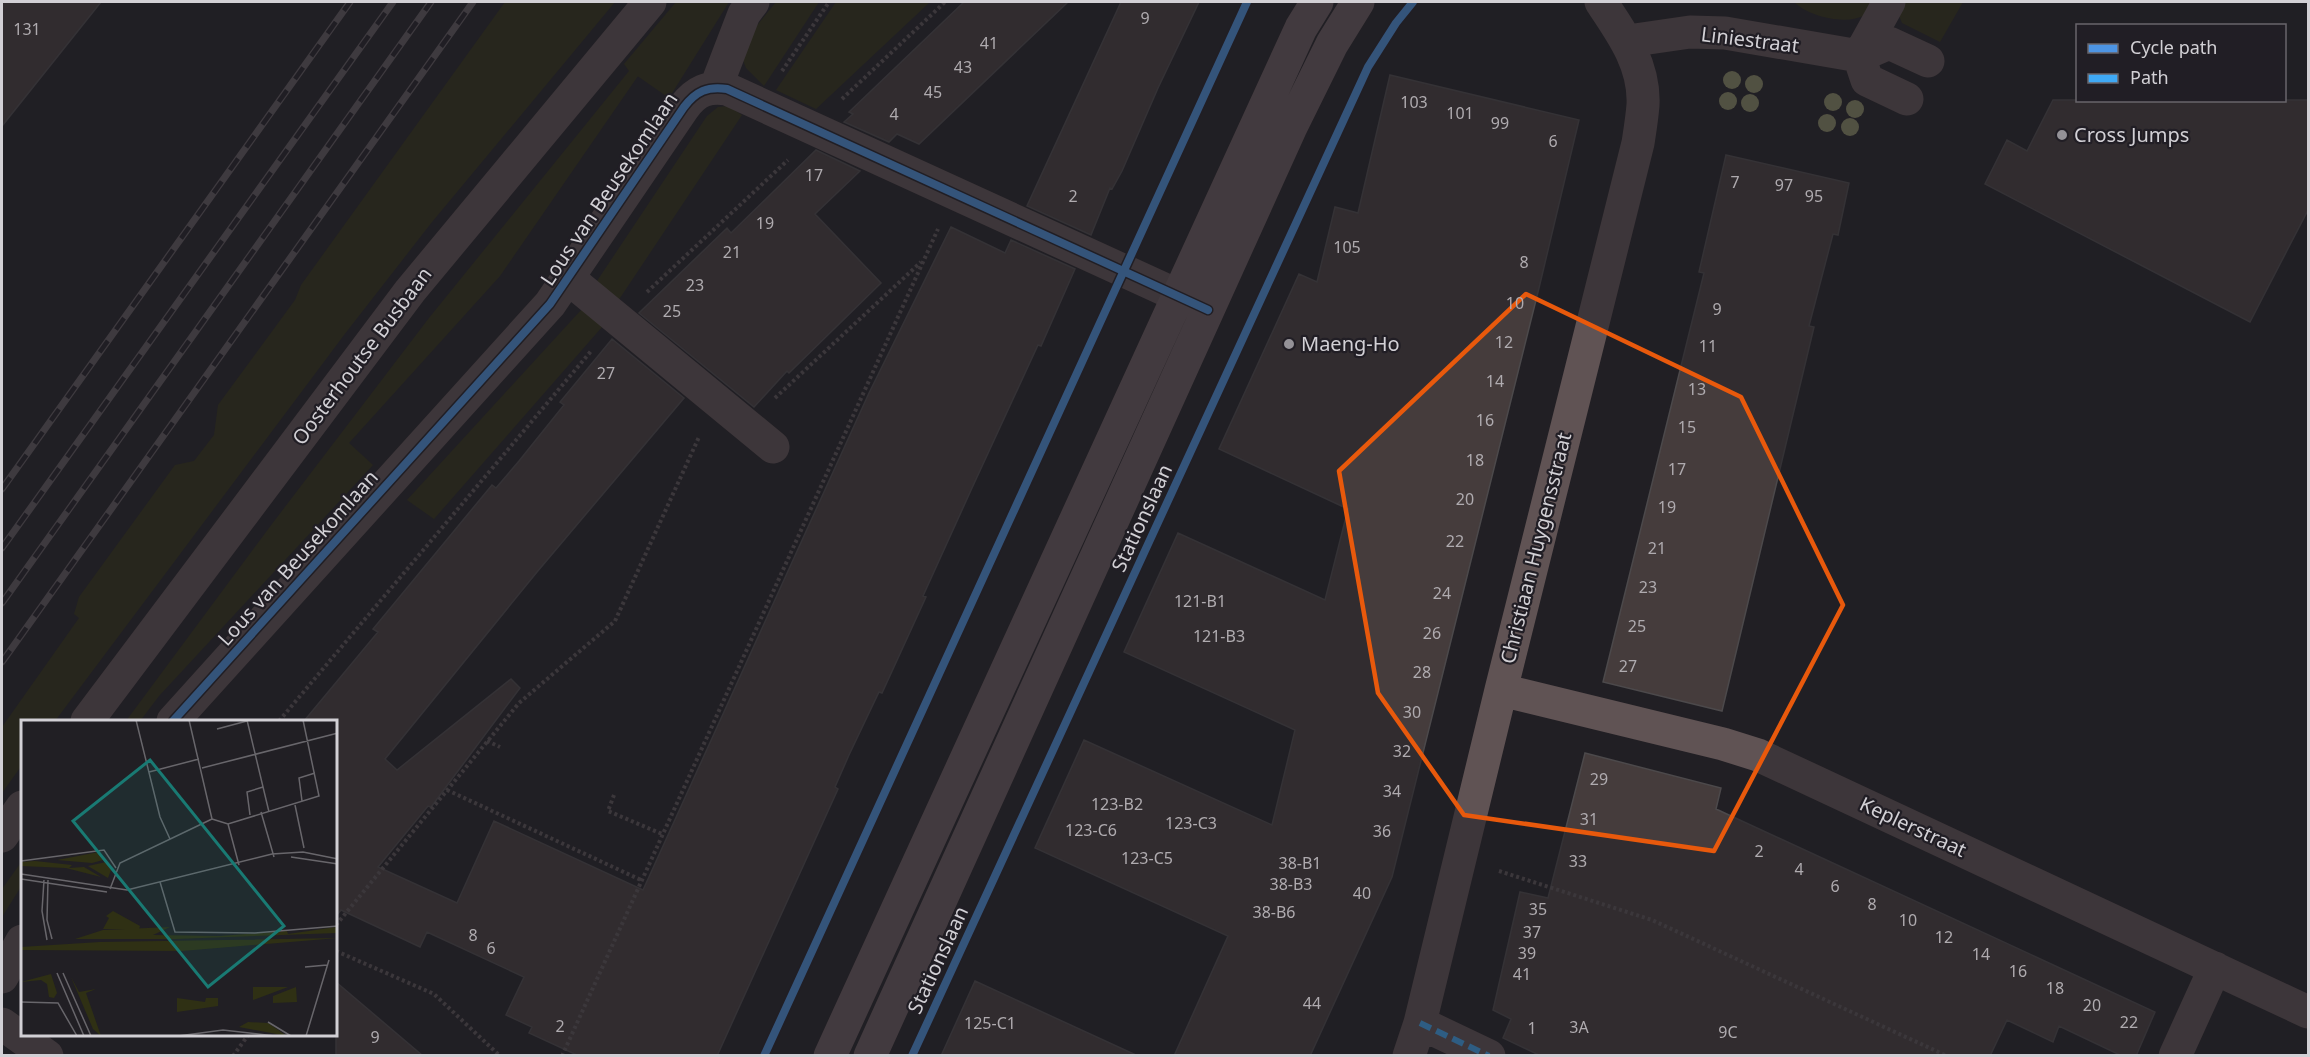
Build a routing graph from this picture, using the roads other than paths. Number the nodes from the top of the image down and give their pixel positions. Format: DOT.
graph roads {
  1 [pos="650,2"];
  2 [pos="753,2"];
  3 [pos="1317,2"];
  4 [pos="1358,2"];
  5 [pos="1601,2"];
  6 [pos="1888,2"];
  7 [pos="1628,41"];
  8 [pos="1858,56"];
  9 [pos="1928,62"];
  10 [pos="716,87"];
  11 [pos="1907,99"];
  12 [pos="568,278"];
  13 [pos="1179,296"];
  14 [pos="1208,310"];
  15 [pos="773,447"];
  16 [pos="1501,690"];
  17 [pos="88,720"];
  18 [pos="174,720"];
  19 [pos="21,808"];
  20 [pos="2,836"];
  21 [pos="21,943"];
  22 [pos="2215,968"];
  23 [pos="2,977"];
  24 [pos="2308,1012"];
  25 [pos="1420,1023"];
  26 [pos="2,1024"];
  27 [pos="47,1056"];
  28 [pos="830,1056"];
  29 [pos="870,1056"];
  30 [pos="1409,1056"];
  31 [pos="1489,1056"];
  32 [pos="2175,1056"];
  1 -- 17 [label="street, Oosterhoutse Busbaan"];
  2 -- 10 [label="street"];
  3 -- 13 [label="main road"];
  4 -- 14 [label="main road, Stationslaan"];
  5 -- 7 [label="street"];
  6 -- 8 [label="street"];
  7 -- 8 [label="street, Liniestraat"];
  7 -- 16 [label="street, Christiaan Huygensstraat"];
  8 -- 9 [label="street"];
  8 -- 11 [label="street"];
  10 -- 12 [label="street, Lous van Beusekomlaan"];
  10 -- 13 [label="street"];
  12 -- 15 [label="street"];
  12 -- 18 [label="street, Lous van Beusekomlaan"];
  13 -- 14 [label="street"];
  13 -- 28 [label="main road"];
  14 -- 29 [label="main road, Stationslaan"];
  16 -- 22 [label="street, Keplerstraat"];
  16 -- 25 [label="street, Christiaan Huygensstraat"];
  19 -- 20 [label="street"];
  21 -- 23 [label="street"];
  22 -- 24 [label="street, Keplerstraat"];
  22 -- 32 [label="street"];
  25 -- 30 [label="street, Christiaan Huygensstraat"];
  25 -- 31 [label="street"];
  26 -- 27 [label="street"];
}
